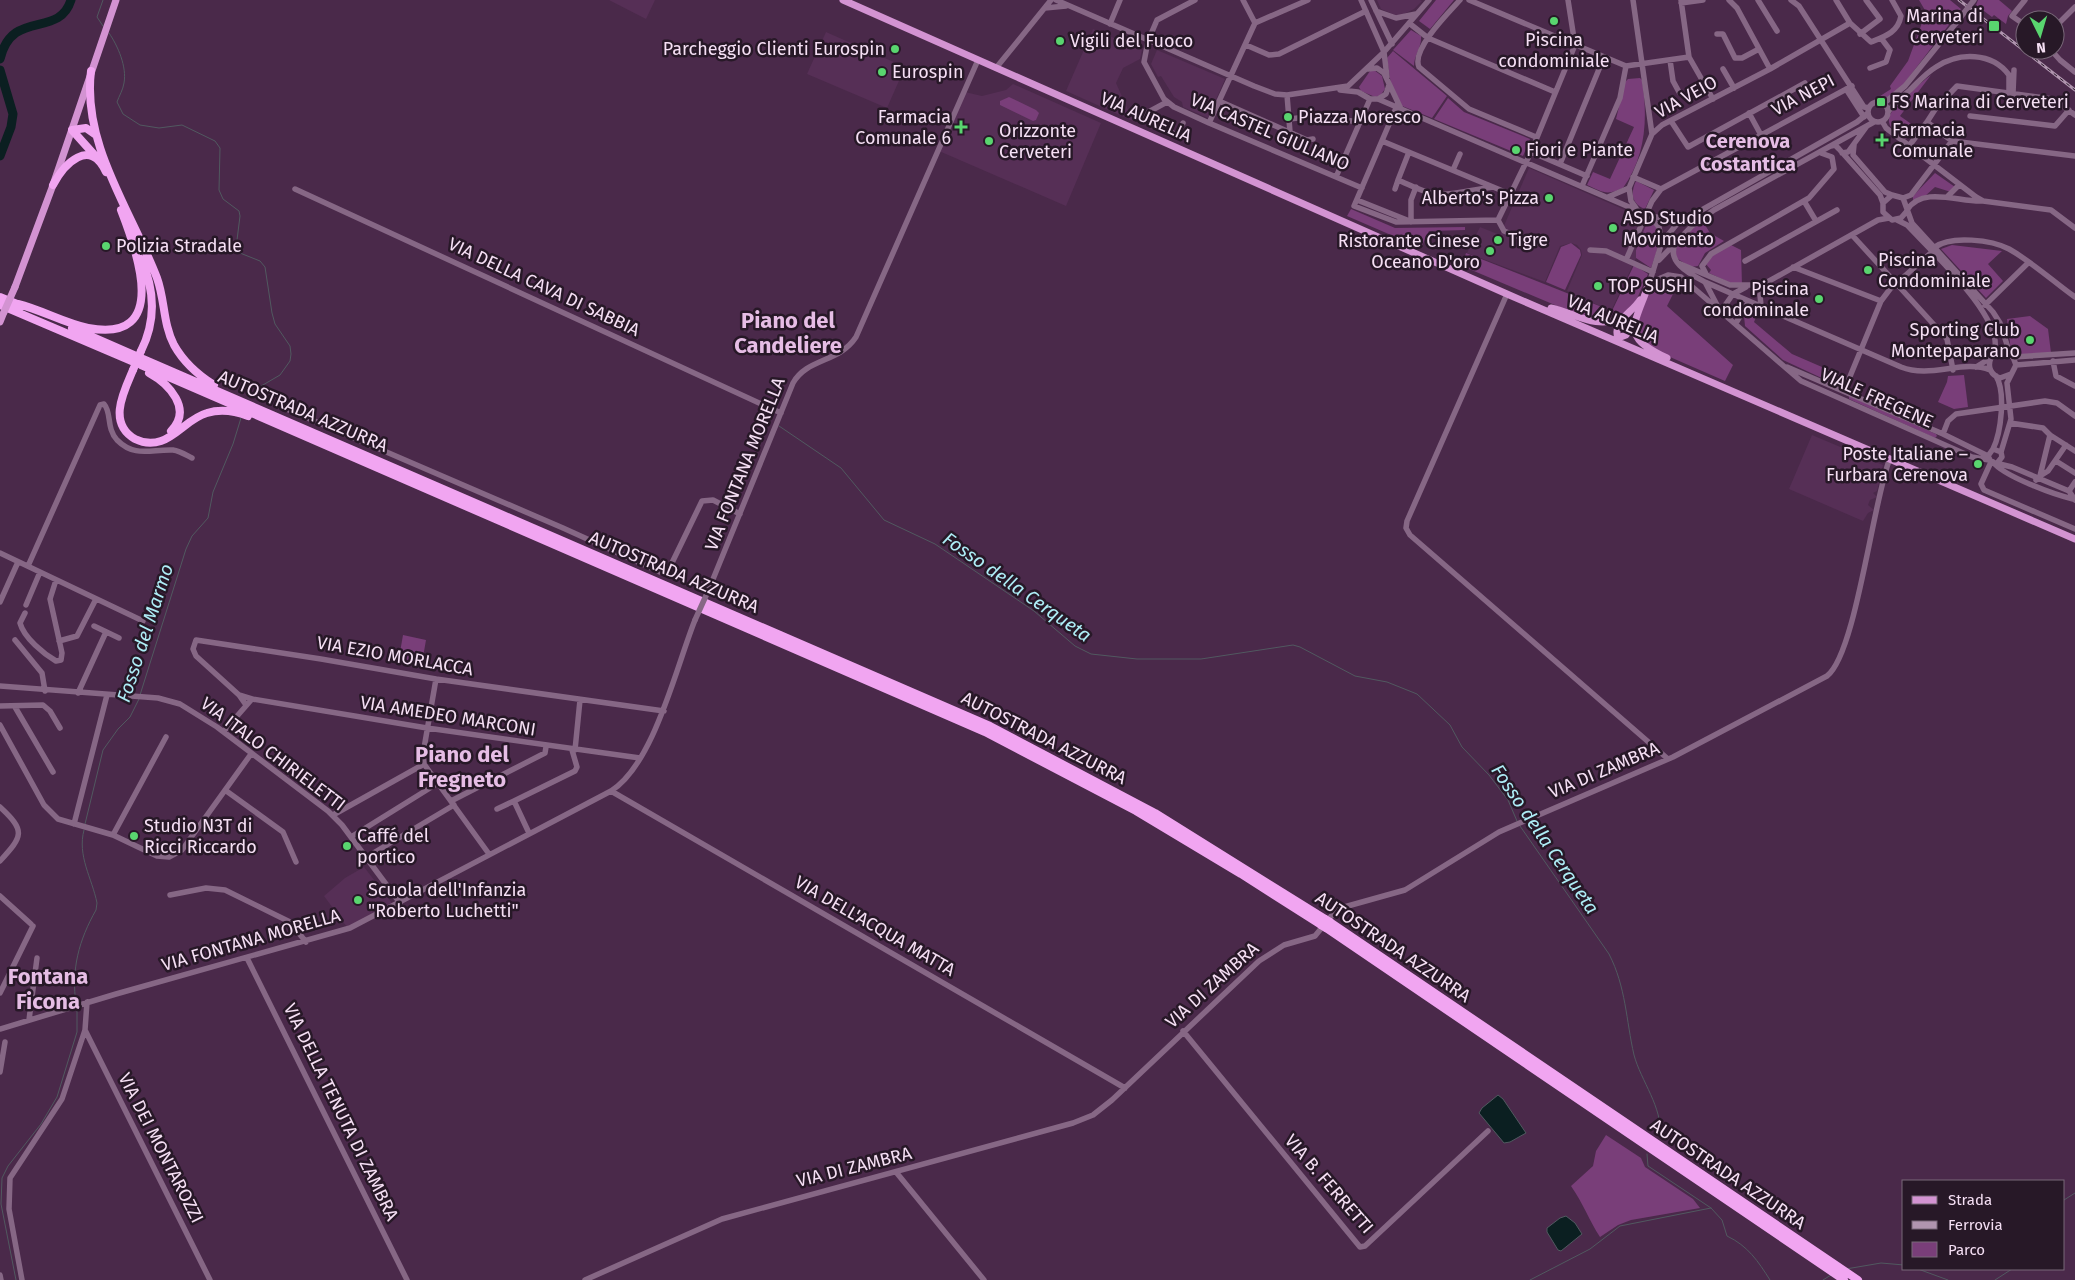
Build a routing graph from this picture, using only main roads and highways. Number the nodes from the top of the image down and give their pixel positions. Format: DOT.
graph roads {
  1 [pos="116,0"];
  2 [pos="843,0"];
  3 [pos="92,71"];
  4 [pos="72,130"];
  5 [pos="96,135"];
  6 [pos="102,165"];
  7 [pos="53,184"];
  8 [pos="135,246"];
  9 [pos="144,253"];
  10 [pos="1438,262"];
  11 [pos="0,297"];
  12 [pos="1527,302"];
  13 [pos="18,304"];
  14 [pos="1551,308"];
  15 [pos="2,309"];
  16 [pos="1622,318"];
  17 [pos="0,322"];
  18 [pos="1635,322"];
  19 [pos="1618,338"];
  20 [pos="1672,361"];
  21 [pos="138,363"];
  22 [pos="1691,374"];
  23 [pos="245,407"];
  24 [pos="1774,408"];
  25 [pos="304,431"];
  26 [pos="2075,538"];
  27 [pos="1844,1277"];
  28 [pos="1858,1280"];
  1 -- 3 [label="main road"];
  2 -- 10 [label="main road, VIA AURELIA"];
  3 -- 4 [label="main road"];
  3 -- 5 [label="highway"];
  4 -- 5 [label="highway"];
  4 -- 6 [label="highway"];
  4 -- 7 [label="main road"];
  5 -- 9 [label="highway"];
  6 -- 7 [label="highway"];
  6 -- 8 [label="highway"];
  7 -- 15 [label="main road, bridge"];
  8 -- 13 [label="highway"];
  8 -- 21 [label="highway"];
  9 -- 21 [label="highway"];
  9 -- 23 [label="highway"];
  10 -- 12 [label="main road, VIA AURELIA"];
  10 -- 14 [label="main road, VIA AURELIA"];
  11 -- 13 [label="highway, AUTOSTRADA AZZURRA"];
  12 -- 19 [label="main road"];
  12 -- 22 [label="main road, VIA AURELIA"];
  13 -- 21 [label="highway, AUTOSTRADA AZZURRA"];
  14 -- 16 [label="main road"];
  14 -- 19 [label="main road, VIA AURELIA"];
  15 -- 17 [label="main road"];
  15 -- 21 [label="highway"];
  16 -- 18 [label="main road"];
  16 -- 19 [label="main road"];
  18 -- 19 [label="main road"];
  18 -- 20 [label="main road"];
  19 -- 20 [label="main road, VIA AURELIA"];
  19 -- 22 [label="main road"];
  20 -- 24 [label="main road, VIA AURELIA"];
  21 -- 21 [label="highway"];
  21 -- 23 [label="highway, AUTOSTRADA AZZURRA"];
  21 -- 23 [label="highway"];
  22 -- 24 [label="main road, VIA AURELIA"];
  23 -- 25 [label="highway"];
  23 -- 25 [label="highway"];
  24 -- 26 [label="main road, VIA AURELIA"];
  25 -- 27 [label="highway, AUTOSTRADA AZZURRA"];
  27 -- 28 [label="highway, AUTOSTRADA AZZURRA"];
}
